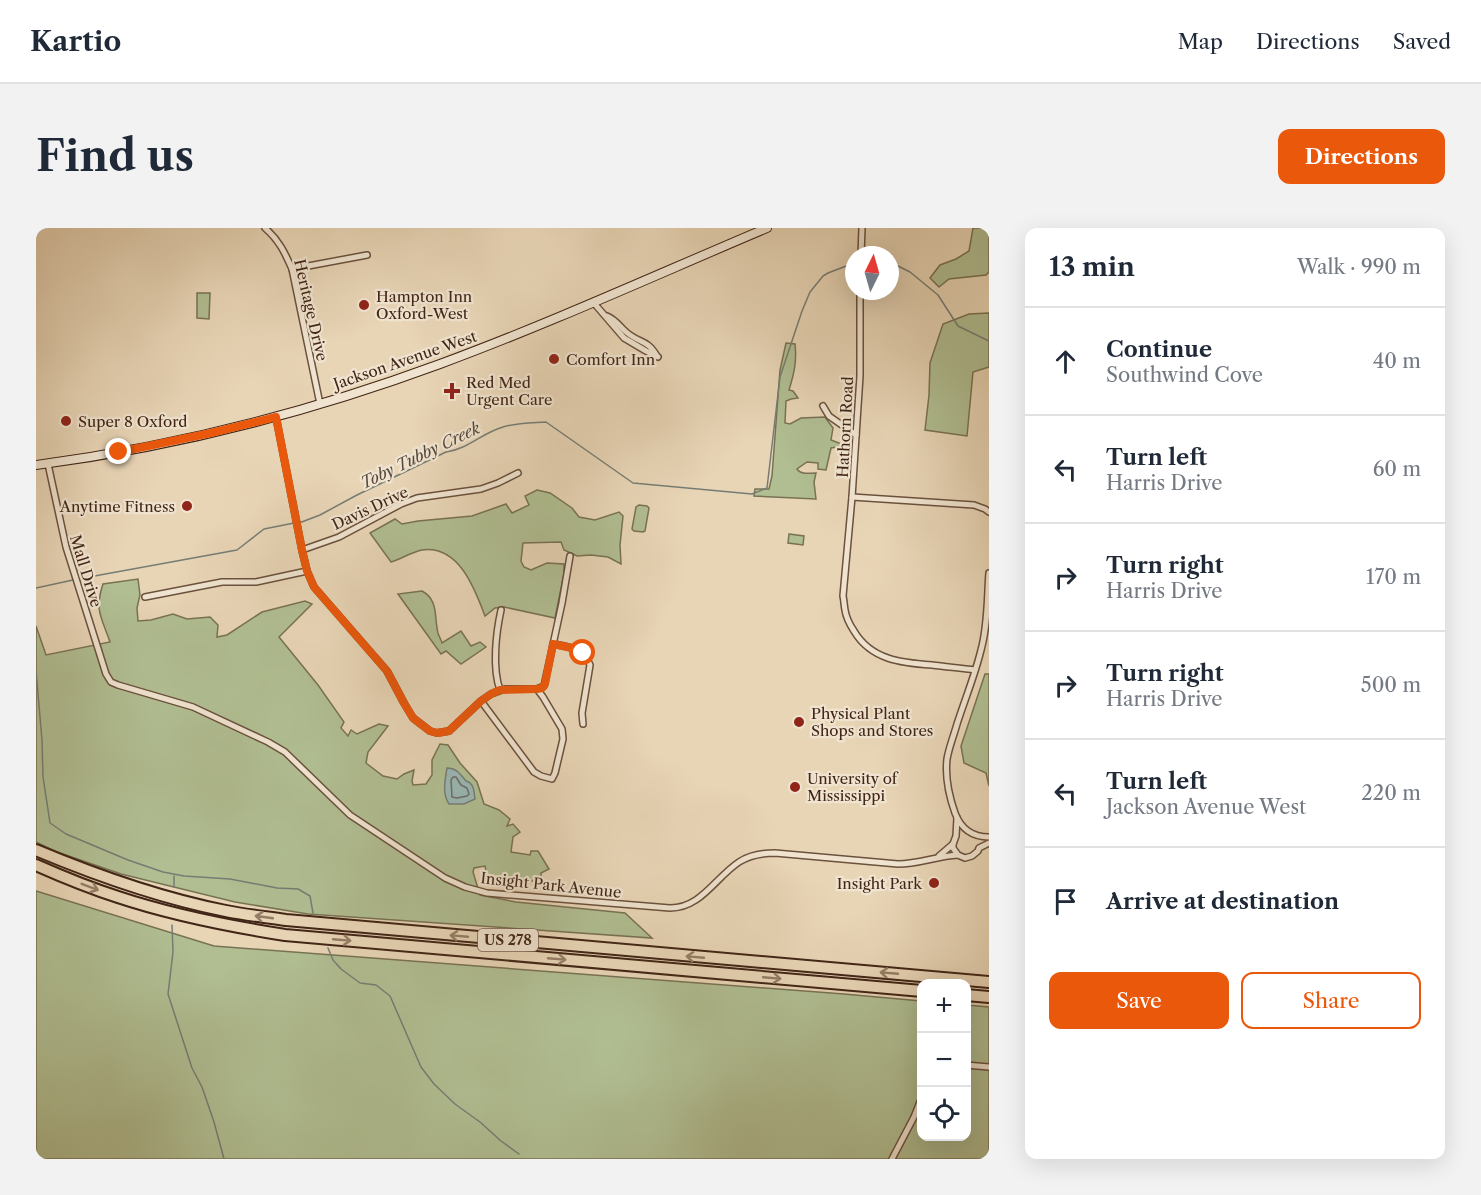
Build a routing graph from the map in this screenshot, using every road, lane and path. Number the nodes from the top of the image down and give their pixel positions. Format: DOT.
graph roads {
  1 [pos="266,228"];
  2 [pos="767,228"];
  3 [pos="862,228"];
  4 [pos="861,246"];
  5 [pos="367,255"];
  6 [pos="292,269"];
  7 [pos="860,300"];
  8 [pos="593,302"];
  9 [pos="605,315"];
  10 [pos="320,404"];
  11 [pos="823,406"];
  12 [pos="276,417"];
  13 [pos="856,435"];
  14 [pos="48,464"];
  15 [pos="36,465"];
  16 [pos="518,473"];
  17 [pos="852,497"];
  18 [pos="989,512"];
  19 [pos="302,550"];
  20 [pos="570,556"];
  21 [pos="307,571"];
  22 [pos="989,573"];
  23 [pos="145,597"];
  24 [pos="501,610"];
  25 [pos="553,644"];
  26 [pos="975,670"];
  27 [pos="111,682"];
  28 [pos="537,689"];
  29 [pos="500,690"];
  30 [pos="481,701"];
  31 [pos="583,724"];
  32 [pos="956,817"];
  33 [pos="967,831"];
  34 [pos="956,836"];
  35 [pos="977,837"];
  36 [pos="989,837"];
  37 [pos="989,843"];
  38 [pos="953,844"];
  39 [pos="979,848"];
  40 [pos="36,850"];
  41 [pos="958,855"];
  42 [pos="937,857"];
  43 [pos="36,865"];
  44 [pos="989,982"];
  45 [pos="917,991"];
  46 [pos="971,995"];
  47 [pos="989,997"];
  48 [pos="971,1065"];
  49 [pos="989,1067"];
  50 [pos="917,1108"];
  51 [pos="892,1159"];
  1 -- 6 [label="street, Heritage Drive"];
  2 -- 8 [label="main road, Jackson Avenue West"];
  3 -- 4 [label="street"];
  5 -- 6 [label="street"];
  6 -- 10 [label="street, Heritage Drive"];
  7 -- 13 [label="street, Hathorn Road"];
  8 -- 9 [label="street"];
  8 -- 10 [label="main road, Jackson Avenue West"];
  9 -- 9 [label="street"];
  10 -- 12 [label="main road, Jackson Avenue West"];
  11 -- 13 [label="street"];
  12 -- 14 [label="main road, Jackson Avenue West"];
  12 -- 19 [label="street"];
  13 -- 17 [label="street, Hathorn Road"];
  14 -- 15 [label="main road, Jackson Avenue West"];
  14 -- 27 [label="street, Mall Drive"];
  16 -- 19 [label="street, Davis Drive"];
  17 -- 18 [label="street, Hathorn Road"];
  17 -- 26 [label="street"];
  19 -- 21 [label="street"];
  20 -- 25 [label="street"];
  21 -- 23 [label="street"];
  21 -- 30 [label="street"];
  22 -- 26 [label="street"];
  24 -- 29 [label="street"];
  25 -- 28 [label="street"];
  25 -- 31 [label="street"];
  26 -- 32 [label="street"];
  27 -- 42 [label="street, Insight Park Avenue"];
  28 -- 29 [label="street"];
  28 -- 30 [label="street"];
  29 -- 30 [label="street"];
  32 -- 33 [label="street"];
  32 -- 34 [label="street"];
  33 -- 34 [label="street"];
  33 -- 35 [label="street"];
  34 -- 38 [label="street"];
  35 -- 36 [label="street"];
  35 -- 39 [label="street"];
  37 -- 39 [label="street"];
  38 -- 41 [label="street"];
  38 -- 42 [label="street"];
  39 -- 41 [label="street"];
  44 -- 40 [label="highway, US 278, one-way"];
  41 -- 42 [label="street, Insight Park Avenue"];
  43 -- 45 [label="highway, US 278, one-way"];
  46 -- 47 [label="highway"];
  48 -- 49 [label="street"];
  50 -- 51 [label="street"];
}
